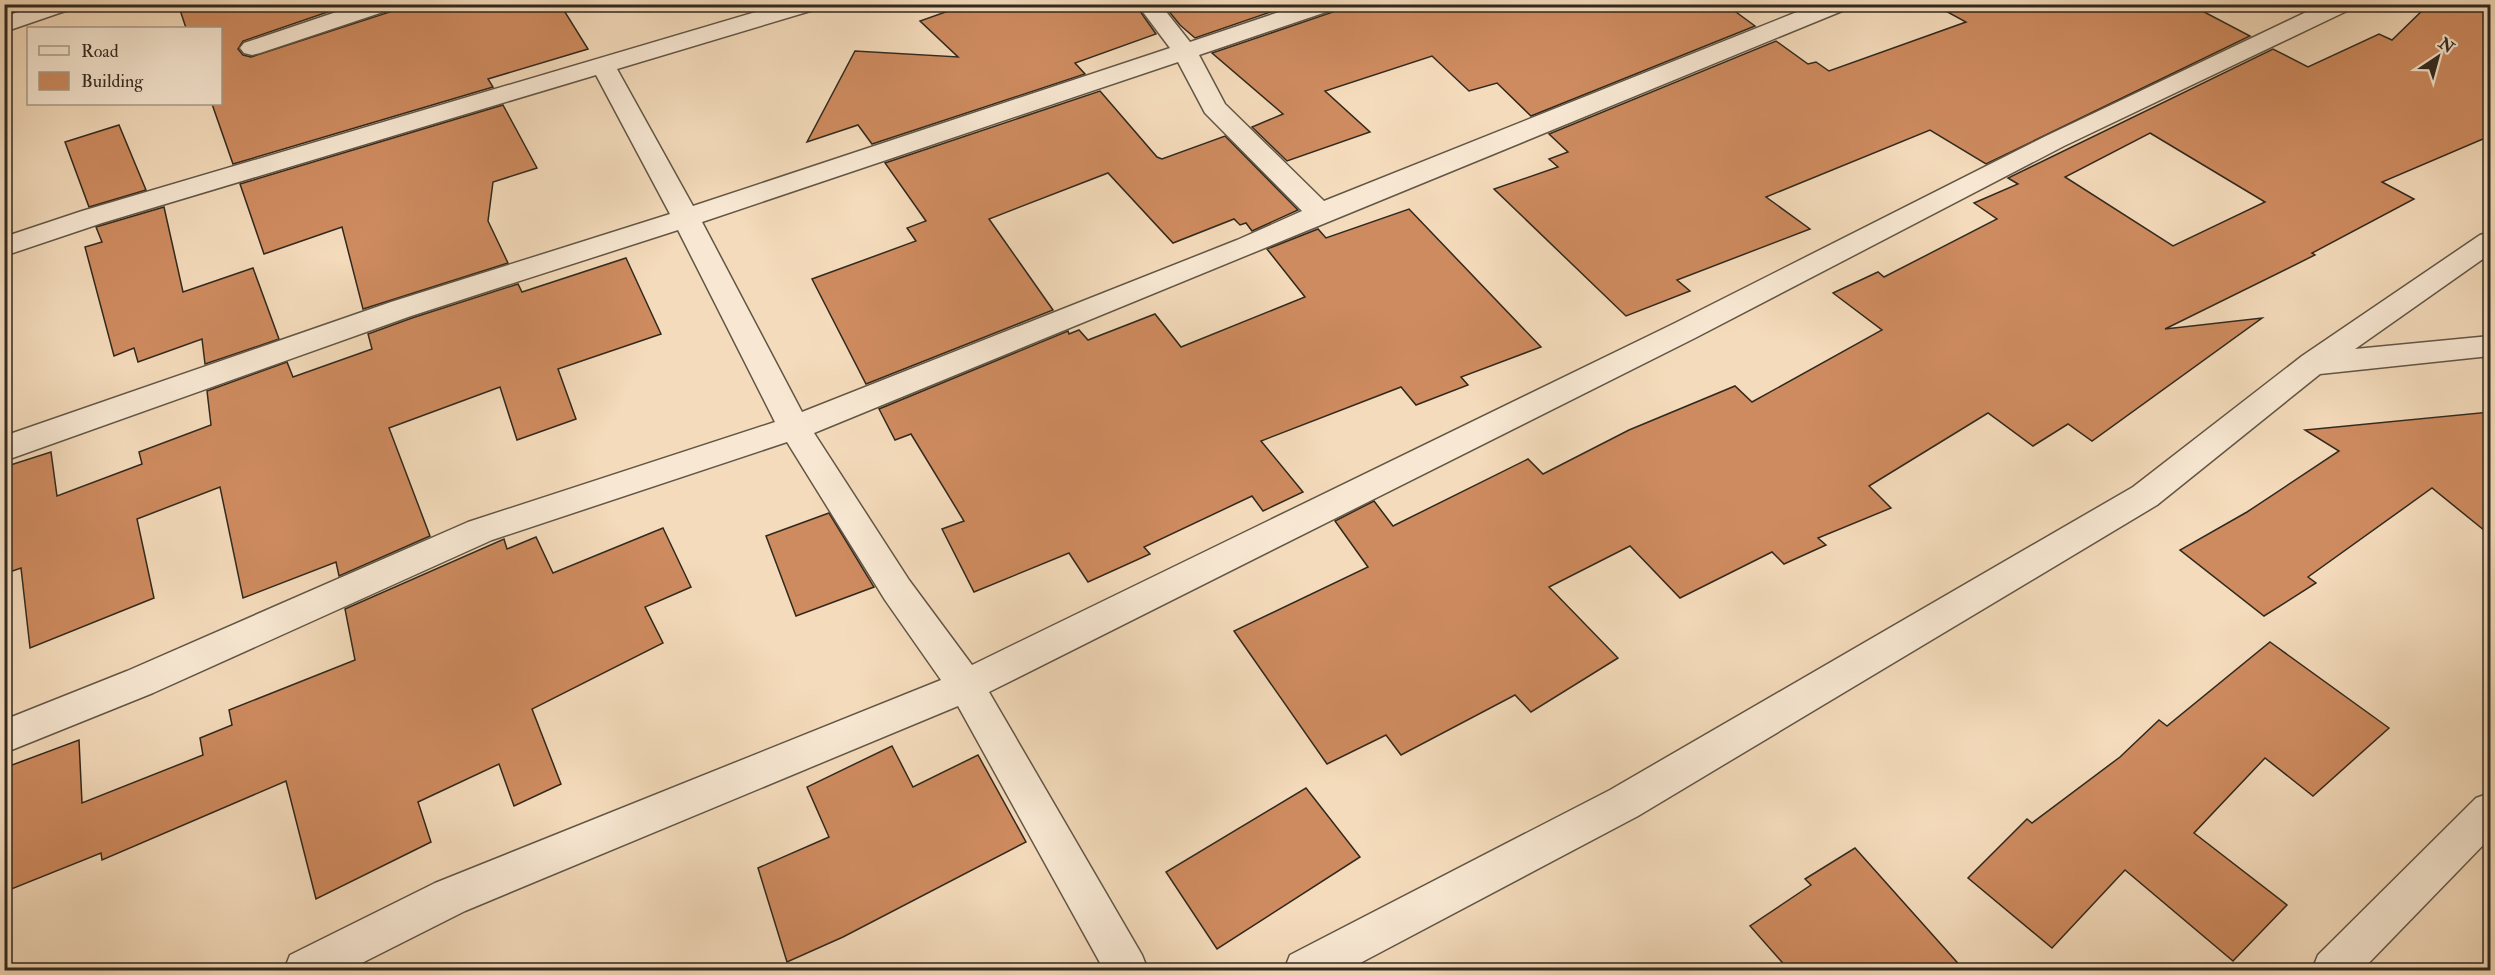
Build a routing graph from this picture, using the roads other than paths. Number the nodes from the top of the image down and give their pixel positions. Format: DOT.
graph roads {
  1 [pos="63,4"];
  2 [pos="384,4"];
  3 [pos="809,4"];
  4 [pos="1148,4"];
  5 [pos="1327,4"];
  6 [pos="1839,4"];
  7 [pos="2343,4"];
  8 [pos="4,25"];
  9 [pos="252,48"];
  10 [pos="1185,52"];
  11 [pos="603,65"];
  12 [pos="1320,213"];
  13 [pos="686,218"];
  14 [pos="2490,241"];
  15 [pos="4,247"];
  16 [pos="2490,346"];
  17 [pos="2313,364"];
  18 [pos="794,428"];
  19 [pos="4,449"];
  20 [pos="966,686"];
  21 [pos="4,737"];
  22 [pos="2490,811"];
  23 [pos="305,970"];
  24 [pos="1127,970"];
  25 [pos="1305,970"];
  26 [pos="2333,970"];
  1 -- 8 [label="street"];
  2 -- 9 [label="street"];
  3 -- 11 [label="street"];
  4 -- 10 [label="street"];
  5 -- 10 [label="street"];
  6 -- 12 [label="street"];
  7 -- 20 [label="street"];
  10 -- 12 [label="street"];
  10 -- 13 [label="street"];
  11 -- 13 [label="street"];
  11 -- 15 [label="street"];
  12 -- 18 [label="street"];
  13 -- 18 [label="street"];
  13 -- 19 [label="street"];
  14 -- 17 [label="street"];
  16 -- 17 [label="street"];
  17 -- 25 [label="street"];
  18 -- 20 [label="street"];
  18 -- 21 [label="street"];
  20 -- 23 [label="street"];
  20 -- 24 [label="street"];
  22 -- 26 [label="street"];
}
